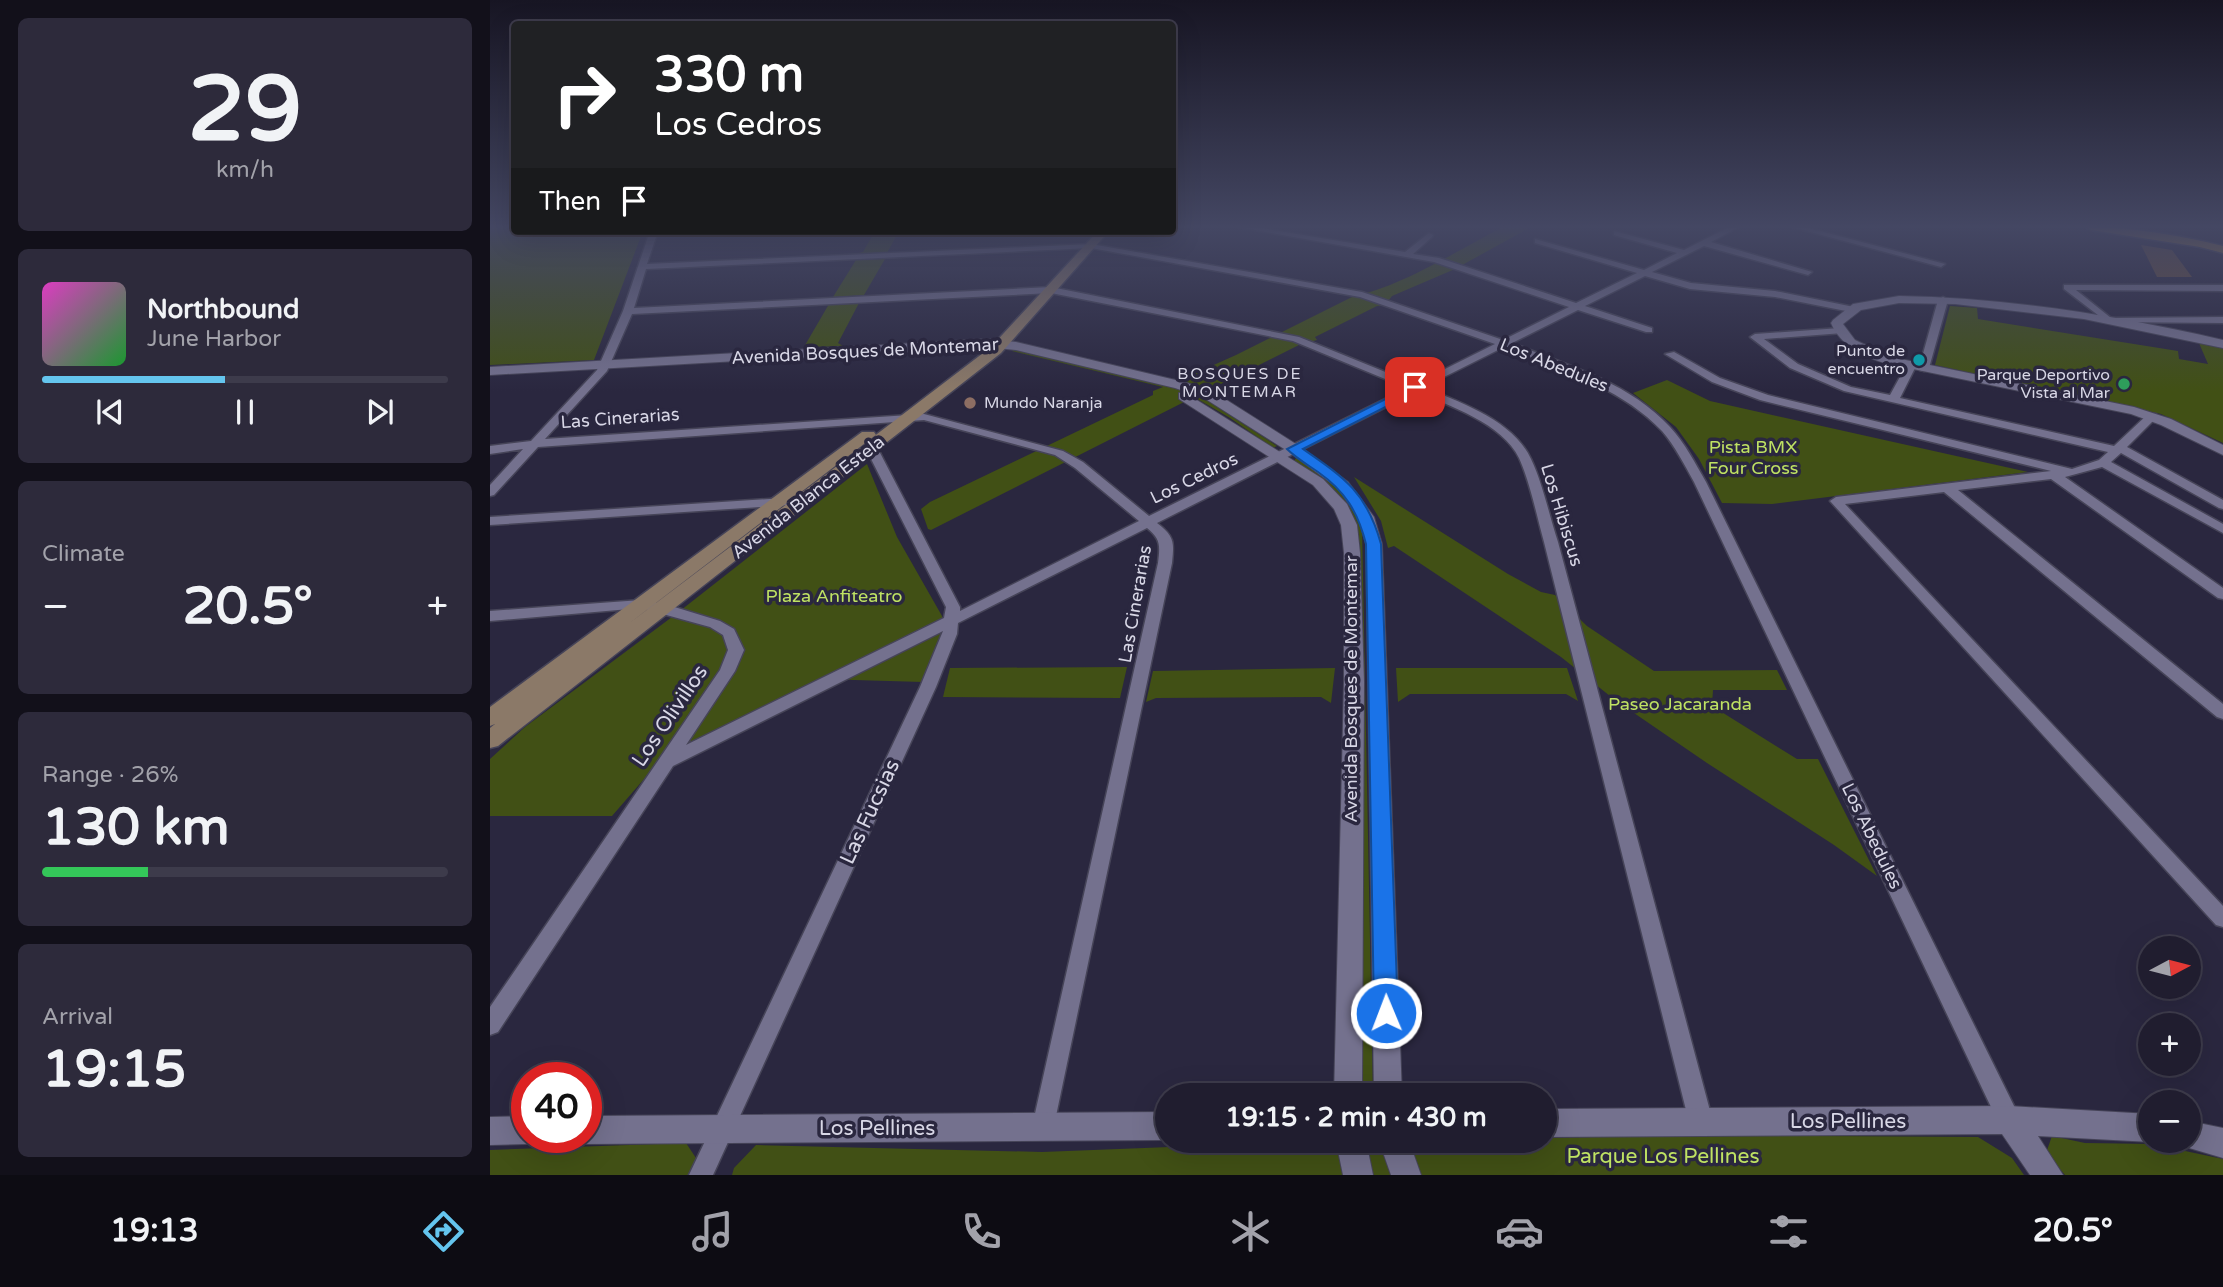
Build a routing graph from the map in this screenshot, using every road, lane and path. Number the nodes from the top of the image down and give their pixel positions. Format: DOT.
graph roads {
  1 [pos="637,282"];
  2 [pos="1043,282"];
  3 [pos="1058,282"];
  4 [pos="1289,282"];
  5 [pos="1505,282"];
  6 [pos="1624,282"];
  7 [pos="1681,282"];
  8 [pos="2223,288"];
  9 [pos="1036,290"];
  10 [pos="1051,290"];
  11 [pos="1943,300"];
  12 [pos="1579,306"];
  13 [pos="1850,309"];
  14 [pos="628,310"];
  15 [pos="2110,319"];
  16 [pos="2223,320"];
  17 [pos="1649,330"];
  18 [pos="1840,331"];
  19 [pos="1503,343"];
  20 [pos="2223,344"];
  21 [pos="991,346"];
  22 [pos="1670,355"];
  23 [pos="1917,367"];
  24 [pos="604,368"];
  25 [pos="490,371"];
  26 [pos="490,378"];
  27 [pos="1415,387"];
  28 [pos="1894,401"];
  29 [pos="2152,416"];
  30 [pos="911,417"];
  31 [pos="889,419"];
  32 [pos="535,444"];
  33 [pos="2117,448"];
  34 [pos="872,449"];
  35 [pos="490,450"];
  36 [pos="2223,451"];
  37 [pos="1287,453"];
  38 [pos="2102,463"];
  39 [pos="2072,473"];
  40 [pos="2052,474"];
  41 [pos="1946,487"];
  42 [pos="490,492"];
  43 [pos="779,501"];
  44 [pos="800,504"];
  45 [pos="2223,505"];
  46 [pos="490,521"];
  47 [pos="1149,521"];
  48 [pos="2223,529"];
  49 [pos="2221,592"];
  50 [pos="641,604"];
  51 [pos="663,608"];
  52 [pos="490,616"];
  53 [pos="952,620"];
  54 [pos="2223,713"];
  55 [pos="490,718"];
  56 [pos="490,740"];
  57 [pos="668,761"];
  58 [pos="2223,919"];
  59 [pos="490,1025"];
  60 [pos="1348,1083"];
  61 [pos="1388,1083"];
  62 [pos="2009,1120"];
  63 [pos="1701,1122"];
  64 [pos="1557,1123"];
  65 [pos="1044,1126"];
  66 [pos="1155,1126"];
  67 [pos="2138,1127"];
  68 [pos="721,1129"];
  69 [pos="511,1130"];
  70 [pos="602,1130"];
  71 [pos="490,1131"];
  72 [pos="2201,1138"];
  73 [pos="2223,1143"];
  74 [pos="1353,1153"];
  75 [pos="1398,1153"];
  76 [pos="701,1175"];
  77 [pos="1358,1175"];
  78 [pos="1406,1175"];
  79 [pos="2048,1175"];
  1 -- 14 [label="street"];
  2 -- 9 [label="main road, Avenida Blanca Estela"];
  3 -- 10 [label="main road, Avenida Blanca Estela"];
  4 -- 19 [label="street, Los Abedules"];
  5 -- 12 [label="street"];
  6 -- 12 [label="street, Los Cedros"];
  7 -- 13 [label="street"];
  8 -- 15 [label="street"];
  9 -- 10 [label="street, Los Hibiscus"];
  9 -- 14 [label="street, Los Hibiscus"];
  9 -- 21 [label="main road, Avenida Blanca Estela"];
  10 -- 21 [label="main road, Avenida Blanca Estela"];
  10 -- 27 [label="street, Los Hibiscus"];
  11 -- 13 [label="street"];
  11 -- 15 [label="street"];
  11 -- 23 [label="street"];
  12 -- 17 [label="street"];
  12 -- 19 [label="street, Los Cedros"];
  13 -- 18 [label="street"];
  14 -- 24 [label="street"];
  15 -- 16 [label="street"];
  15 -- 20 [label="street"];
  18 -- 23 [label="street"];
  18 -- 28 [label="street"];
  19 -- 27 [label="street, Los Cedros"];
  19 -- 62 [label="street, Los Abedules"];
  21 -- 24 [label="street, Avenida Bosques de Montemar"];
  21 -- 30 [label="main road, Avenida Blanca Estela"];
  21 -- 31 [label="main road, Avenida Blanca Estela"];
  21 -- 37 [label="street, Avenida Bosques de Montemar"];
  22 -- 39 [label="street"];
  23 -- 28 [label="street"];
  23 -- 29 [label="street"];
  24 -- 25 [label="street, Avenida Bosques de Montemar"];
  24 -- 26 [label="street, Avenida Bosques de Montemar"];
  24 -- 32 [label="street"];
  27 -- 37 [label="street, Los Cedros"];
  27 -- 63 [label="street, Los Hibiscus"];
  28 -- 33 [label="street"];
  29 -- 33 [label="street"];
  29 -- 36 [label="street"];
  30 -- 31 [label="street, Las Cinerarias"];
  30 -- 34 [label="main road, Avenida Blanca Estela"];
  30 -- 47 [label="street, Las Cinerarias"];
  31 -- 32 [label="street, Las Cinerarias"];
  31 -- 43 [label="main road, Avenida Blanca Estela"];
  32 -- 35 [label="street, Las Cinerarias"];
  32 -- 42 [label="street"];
  33 -- 38 [label="street"];
  33 -- 45 [label="street"];
  34 -- 44 [label="main road, Avenida Blanca Estela"];
  34 -- 53 [label="street"];
  37 -- 47 [label="street, Los Cedros"];
  37 -- 60 [label="street, Avenida Bosques de Montemar"];
  37 -- 61 [label="street, Avenida Bosques de Montemar"];
  38 -- 39 [label="street"];
  38 -- 48 [label="street"];
  39 -- 40 [label="street"];
  40 -- 41 [label="street"];
  40 -- 49 [label="street"];
  41 -- 54 [label="street"];
  41 -- 58 [label="street"];
  43 -- 44 [label="street"];
  43 -- 46 [label="street"];
  43 -- 50 [label="main road, Avenida Blanca Estela"];
  44 -- 51 [label="main road, Avenida Blanca Estela"];
  47 -- 53 [label="street, Los Cedros"];
  47 -- 65 [label="street, Las Cinerarias"];
  50 -- 51 [label="street, Los Olivillos"];
  50 -- 52 [label="street, Los Olivillos"];
  50 -- 55 [label="main road, Avenida Blanca Estela"];
  51 -- 56 [label="main road, Avenida Blanca Estela"];
  51 -- 57 [label="street, Los Olivillos"];
  53 -- 57 [label="street, Los Cedros"];
  53 -- 68 [label="street, Las Fucsias"];
  57 -- 59 [label="street, Los Olivillos"];
  62 -- 63 [label="street, Los Pellines"];
  62 -- 67 [label="street, Los Pellines"];
  62 -- 79 [label="street, Los Abedules"];
  63 -- 64 [label="street, Los Pellines"];
  65 -- 66 [label="street, Los Pellines"];
  65 -- 68 [label="street, Los Pellines"];
  68 -- 70 [label="street, Los Pellines"];
  68 -- 76 [label="street, Las Fucsias"];
  69 -- 71 [label="street"];
  72 -- 73 [label="street"];
  74 -- 77 [label="street"];
  75 -- 78 [label="street"];
}
